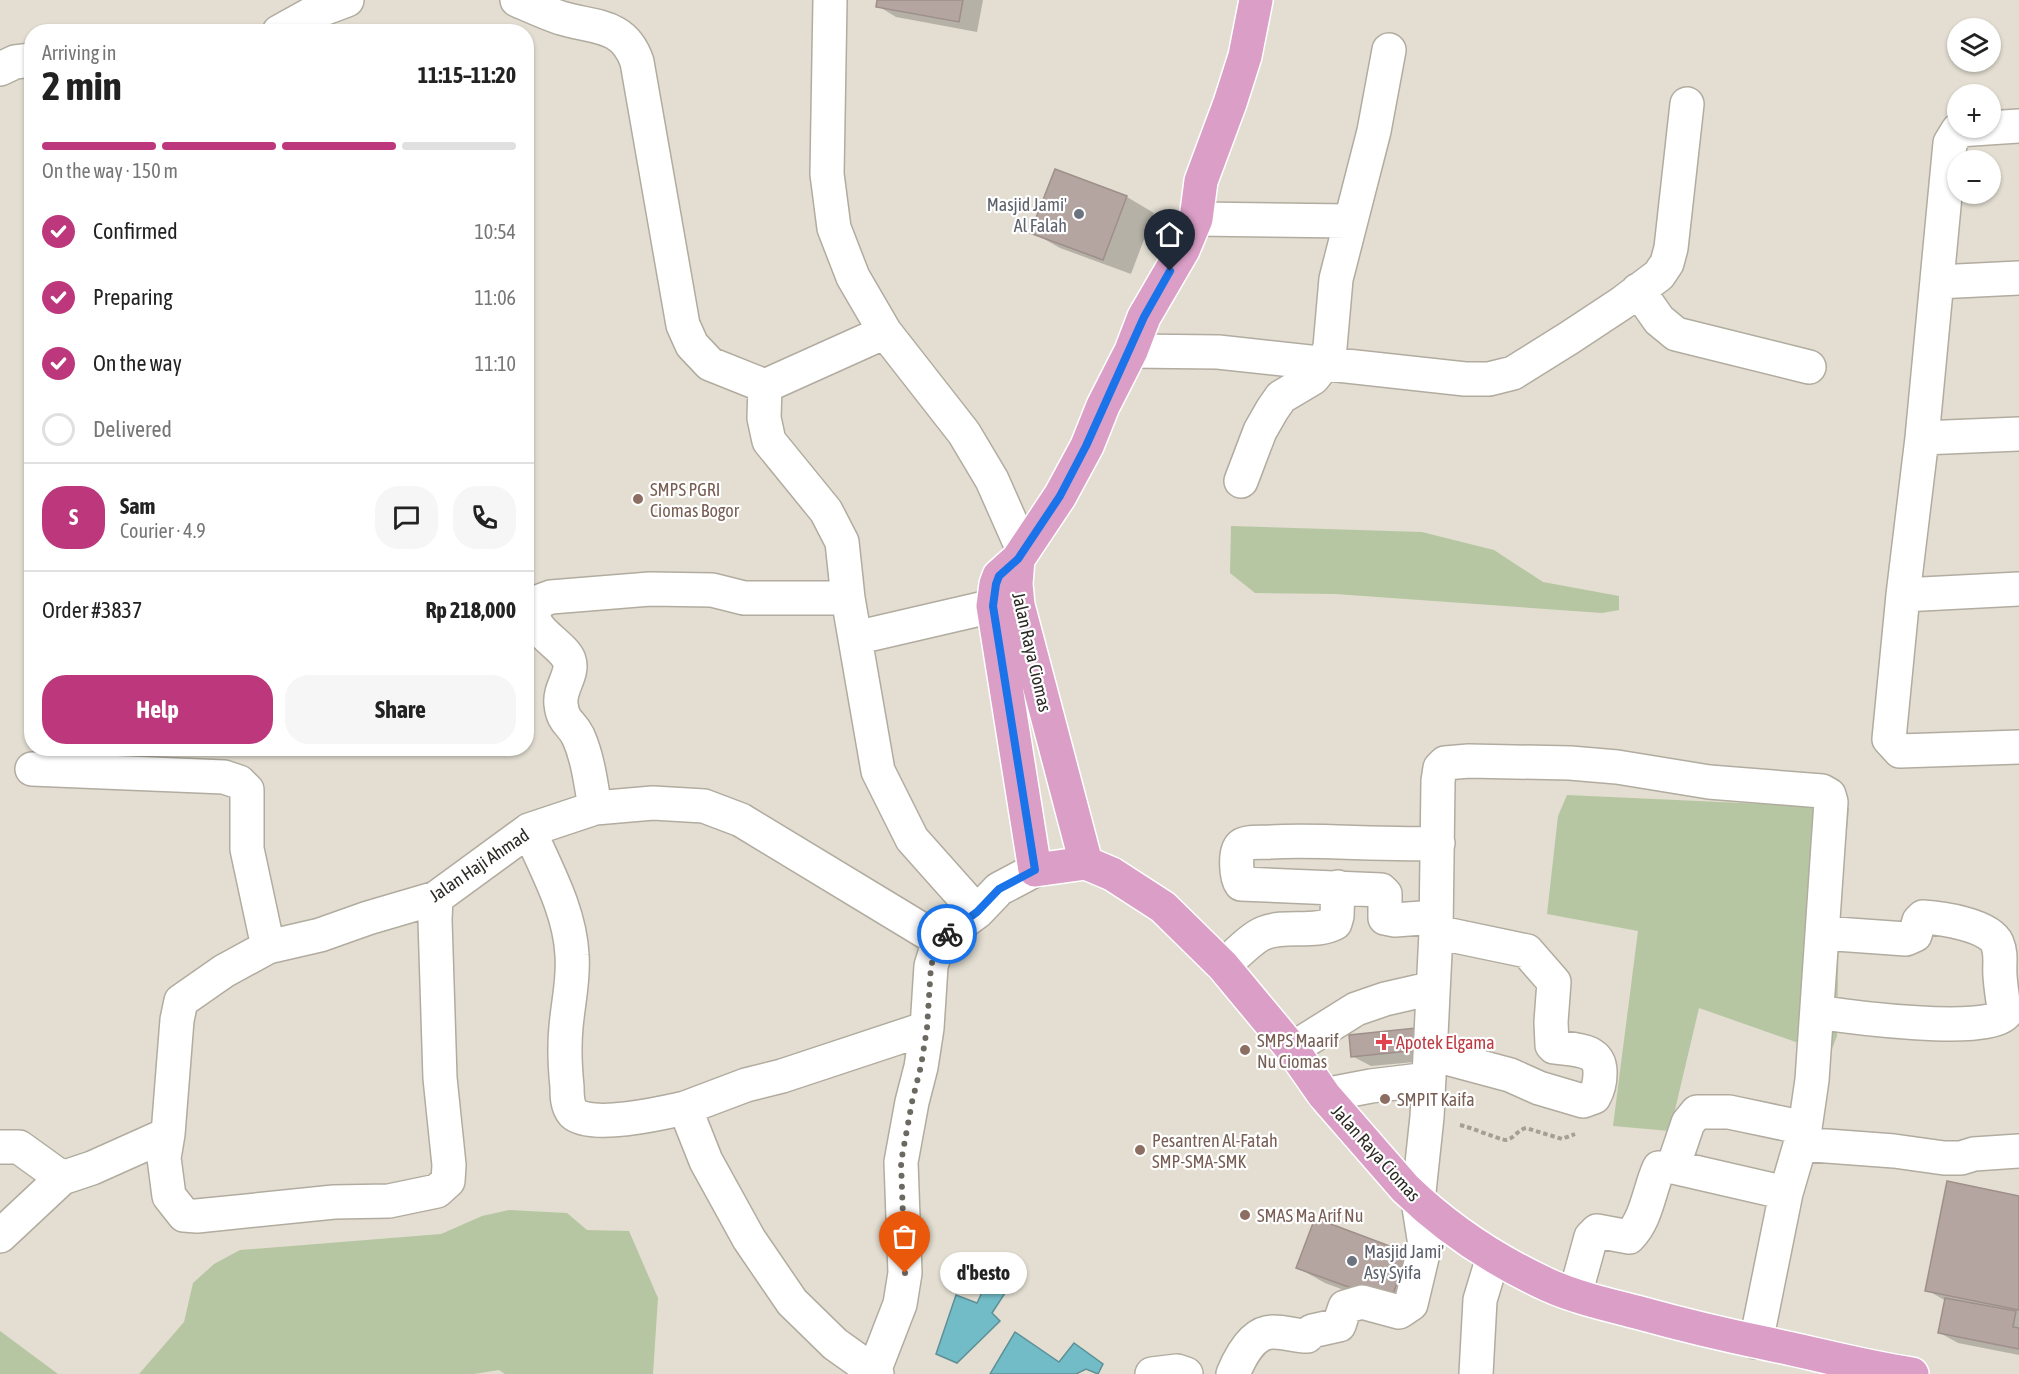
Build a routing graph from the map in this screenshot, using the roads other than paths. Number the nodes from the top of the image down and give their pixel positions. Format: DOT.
graph roads {
  1 [pos="347,0"];
  2 [pos="517,0"];
  3 [pos="830,0"];
  4 [pos="1256,0"];
  5 [pos="293,24"];
  6 [pos="1389,50"];
  7 [pos="24,61"];
  8 [pos="0,69"];
  9 [pos="1687,104"];
  10 [pos="2019,126"];
  11 [pos="1196,219"];
  12 [pos="1349,220"];
  13 [pos="2019,279"];
  14 [pos="1937,282"];
  15 [pos="1638,290"];
  16 [pos="885,332"];
  17 [pos="1131,351"];
  18 [pos="1323,364"];
  19 [pos="1809,367"];
  20 [pos="765,386"];
  21 [pos="2019,434"];
  22 [pos="1922,438"];
  23 [pos="1241,481"];
  24 [pos="1020,554"];
  25 [pos="2019,589"];
  26 [pos="1903,595"];
  27 [pos="848,597"];
  28 [pos="993,606"];
  29 [pos="855,638"];
  30 [pos="2019,747"];
  31 [pos="32,770"];
  32 [pos="595,807"];
  33 [pos="529,830"];
  34 [pos="1438,843"];
  35 [pos="1086,863"];
  36 [pos="1035,870"];
  37 [pos="1338,887"];
  38 [pos="436,898"];
  39 [pos="977,912"];
  40 [pos="1436,924"];
  41 [pos="1822,933"];
  42 [pos="939,940"];
  43 [pos="268,947"];
  44 [pos="1223,966"];
  45 [pos="1433,988"];
  46 [pos="1818,1012"];
  47 [pos="927,1028"];
  48 [pos="1292,1049"];
  49 [pos="1429,1069"];
  50 [pos="1324,1095"];
  51 [pos="685,1108"];
  52 [pos="168,1134"];
  53 [pos="1802,1136"];
  54 [pos="0,1147"];
  55 [pos="2019,1151"];
  56 [pos="1674,1167"];
  57 [pos="62,1178"];
  58 [pos="1786,1193"];
  59 [pos="1418,1201"];
  60 [pos="0,1236"];
  61 [pos="1493,1257"];
  62 [pos="1575,1295"];
  63 [pos="1756,1342"];
  64 [pos="1877,1371"];
  65 [pos="874,1373"];
  66 [pos="1152,1374"];
  67 [pos="1186,1374"];
  68 [pos="1233,1374"];
  69 [pos="1476,1374"];
  70 [pos="1912,1374"];
  1 -- 5 [label="street"];
  2 -- 20 [label="street"];
  3 -- 16 [label="street"];
  4 -- 11 [label="main road"];
  6 -- 12 [label="street"];
  7 -- 8 [label="street"];
  9 -- 15 [label="street"];
  10 -- 14 [label="street"];
  11 -- 12 [label="street"];
  11 -- 17 [label="main road"];
  12 -- 18 [label="street"];
  13 -- 14 [label="street"];
  14 -- 22 [label="street"];
  15 -- 18 [label="street"];
  15 -- 19 [label="street"];
  16 -- 20 [label="street"];
  16 -- 24 [label="street"];
  17 -- 18 [label="street"];
  17 -- 24 [label="main road"];
  18 -- 23 [label="street"];
  20 -- 27 [label="street"];
  21 -- 22 [label="street"];
  22 -- 26 [label="street"];
  24 -- 28 [label="main road, Jalan Raya Ciomas"];
  24 -- 35 [label="main road, Jalan Raya Ciomas"];
  25 -- 26 [label="street"];
  26 -- 30 [label="street"];
  27 -- 29 [label="street"];
  27 -- 32 [label="street"];
  28 -- 29 [label="street"];
  28 -- 36 [label="main road, Jalan Raya Ciomas"];
  29 -- 39 [label="street"];
  31 -- 43 [label="street"];
  32 -- 33 [label="street, Jalan Haji Ahmad"];
  32 -- 42 [label="street, Jalan Haji Ahmad"];
  33 -- 38 [label="street, Jalan Haji Ahmad"];
  33 -- 51 [label="street"];
  34 -- 37 [label="street"];
  34 -- 40 [label="street"];
  34 -- 41 [label="street"];
  35 -- 36 [label="main road"];
  35 -- 44 [label="main road, Jalan Raya Ciomas"];
  36 -- 39 [label="street"];
  37 -- 40 [label="street"];
  37 -- 44 [label="street"];
  38 -- 43 [label="street, Jalan Haji Ahmad"];
  38 -- 52 [label="street"];
  39 -- 42 [label="street"];
  40 -- 45 [label="street"];
  40 -- 49 [label="street"];
  41 -- 46 [label="street"];
  41 -- 46 [label="street"];
  42 -- 47 [label="street"];
  43 -- 52 [label="street, Jalan Haji Ahmad"];
  44 -- 48 [label="main road, Jalan Raya Ciomas"];
  45 -- 48 [label="street"];
  45 -- 49 [label="street"];
  46 -- 53 [label="street"];
  47 -- 51 [label="street"];
  47 -- 65 [label="street"];
  48 -- 50 [label="main road, Jalan Raya Ciomas"];
  49 -- 50 [label="street"];
  49 -- 59 [label="street"];
  50 -- 59 [label="main road, Jalan Raya Ciomas"];
  51 -- 65 [label="street"];
  52 -- 57 [label="street"];
  53 -- 55 [label="street"];
  53 -- 56 [label="street"];
  53 -- 58 [label="street"];
  54 -- 57 [label="street"];
  56 -- 58 [label="street"];
  56 -- 62 [label="street"];
  57 -- 60 [label="street"];
  58 -- 63 [label="street"];
  59 -- 61 [label="main road, Jalan Raya Ciomas"];
  59 -- 68 [label="street"];
  61 -- 62 [label="main road, Jalan Raya Ciomas"];
  61 -- 69 [label="street"];
  62 -- 63 [label="main road, Jalan Raya Ciomas"];
  63 -- 64 [label="main road, Jalan Raya Ciomas"];
  64 -- 70 [label="main road, Jalan Raya Ciomas"];
  66 -- 67 [label="street"];
}
